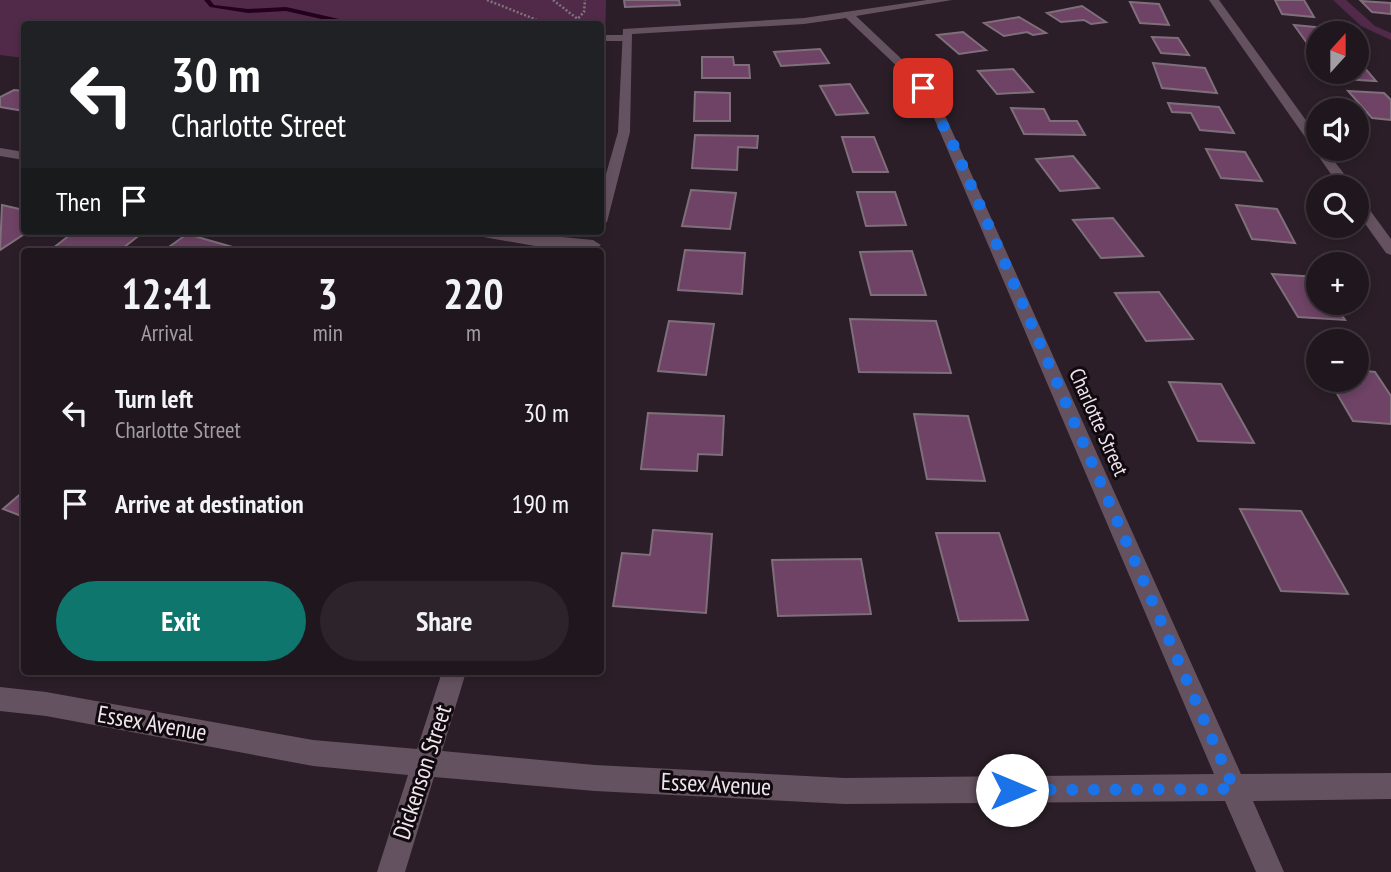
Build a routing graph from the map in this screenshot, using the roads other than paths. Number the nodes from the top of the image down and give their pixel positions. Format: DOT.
graph roads {
  1 [pos="947,0"];
  2 [pos="1214,0"];
  3 [pos="850,16"];
  4 [pos="627,34"];
  5 [pos="604,37"];
  6 [pos="1306,130"];
  7 [pos="0,152"];
  8 [pos="21,156"];
  9 [pos="604,207"];
  10 [pos="1369,219"];
  11 [pos="495,235"];
  12 [pos="594,243"];
  13 [pos="1391,250"];
  14 [pos="453,675"];
  15 [pos="0,687"];
  16 [pos="0,699"];
  17 [pos="46,704"];
  18 [pos="425,763"];
  19 [pos="1391,786"];
  20 [pos="1234,789"];
  21 [pos="391,872"];
  22 [pos="1270,872"];
  1 -- 3 [label="street"];
  2 -- 6 [label="street"];
  3 -- 4 [label="street"];
  3 -- 20 [label="street, Charlotte Street"];
  4 -- 5 [label="lane"];
  4 -- 9 [label="street"];
  7 -- 8 [label="street"];
  10 -- 13 [label="street"];
  11 -- 12 [label="street"];
  14 -- 18 [label="street, Dickenson Street"];
  15 -- 17 [label="street, Essex Avenue"];
  16 -- 17 [label="street, Essex Avenue"];
  17 -- 18 [label="street, Essex Avenue"];
  18 -- 20 [label="street, Essex Avenue"];
  18 -- 21 [label="street, Dickenson Street"];
  19 -- 20 [label="street, Essex Avenue"];
  20 -- 22 [label="street, Charlotte Street"];
}
